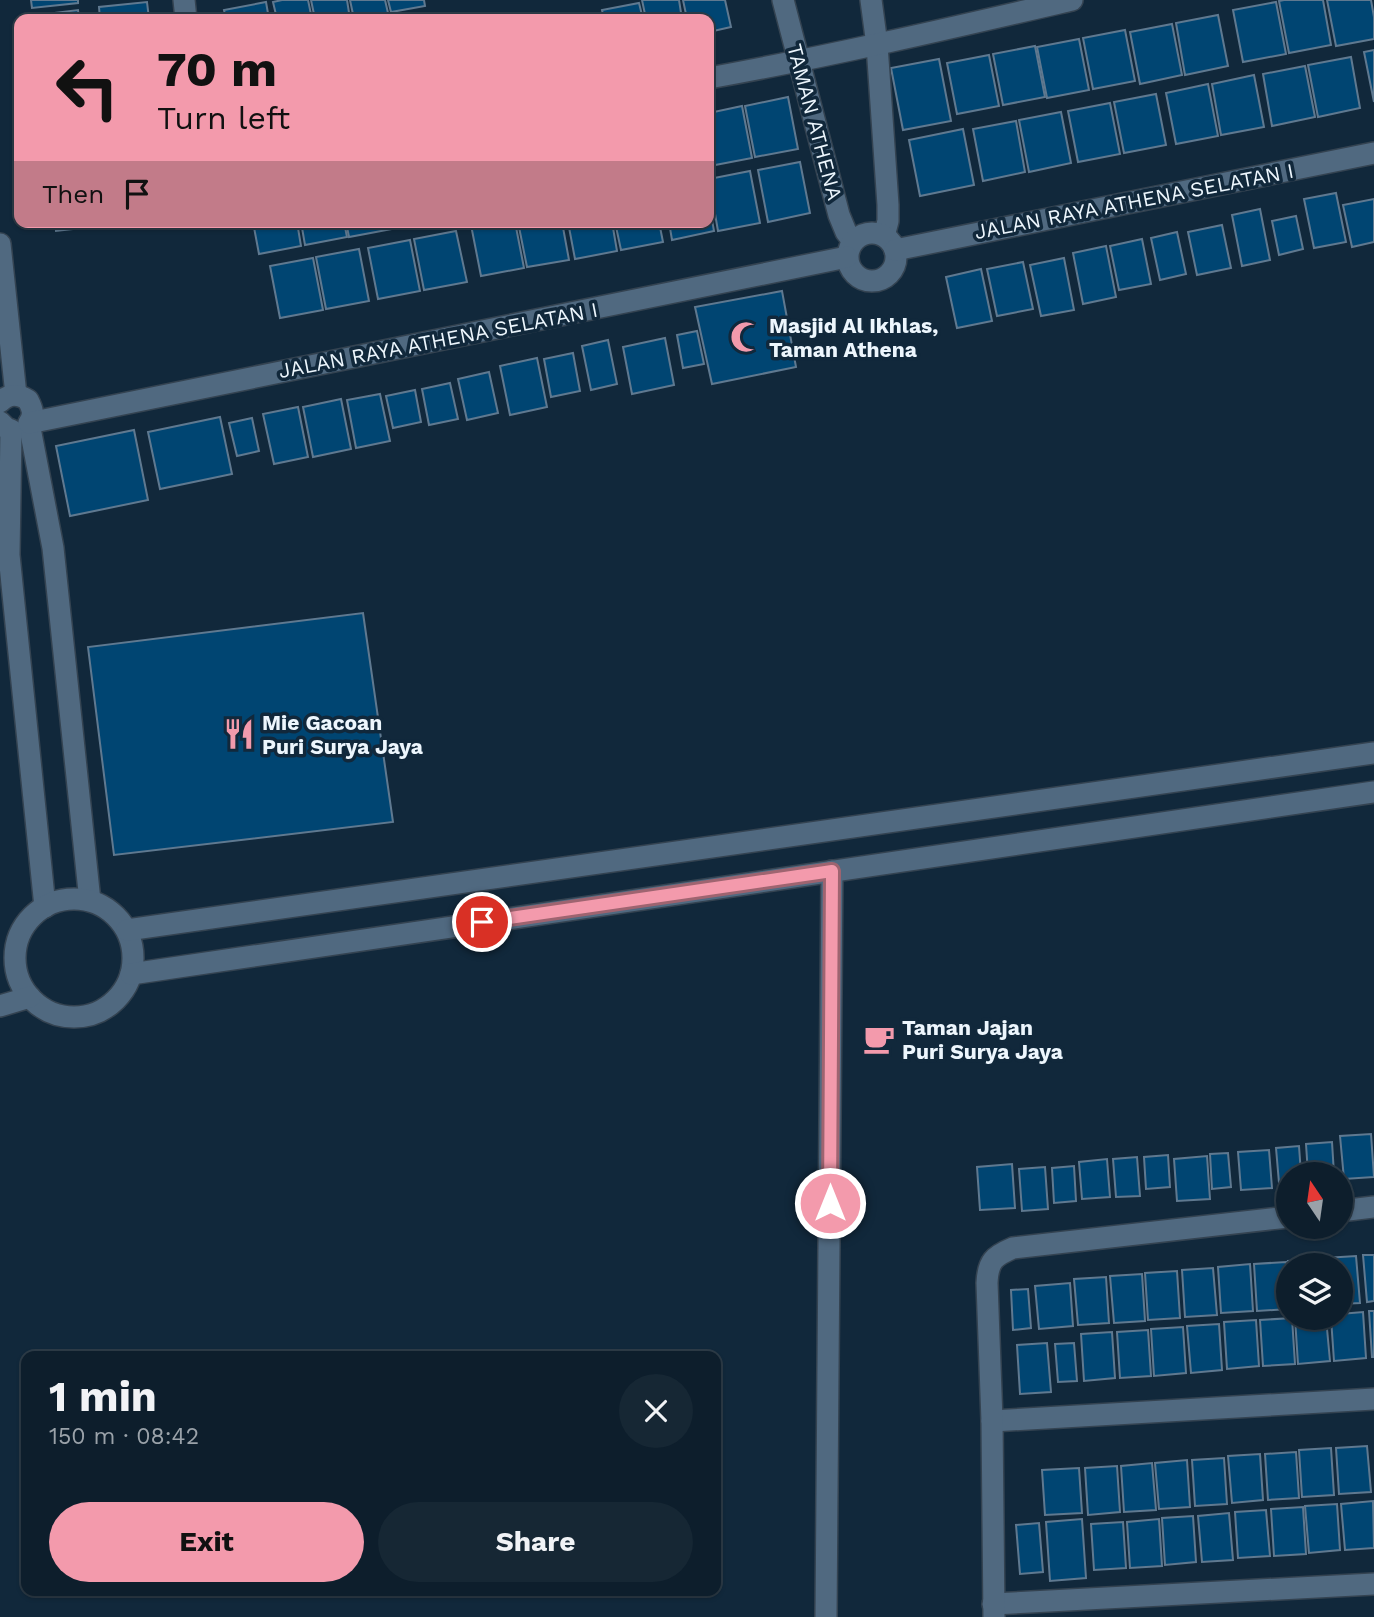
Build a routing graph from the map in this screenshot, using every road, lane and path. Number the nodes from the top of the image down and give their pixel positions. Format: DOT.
graph roads {
  1 [pos="783,0"];
  2 [pos="870,0"];
  3 [pos="1072,0"];
  4 [pos="877,45"];
  5 [pos="799,62"];
  6 [pos="714,77"];
  7 [pos="1374,153"];
  8 [pos="890,243"];
  9 [pos="0,244"];
  10 [pos="850,249"];
  11 [pos="8,398"];
  12 [pos="14,425"];
  13 [pos="1374,753"];
  14 [pos="1374,792"];
  15 [pos="832,871"];
  16 [pos="90,901"];
  17 [pos="45,907"];
  18 [pos="127,930"];
  19 [pos="10,936"];
  20 [pos="131,974"];
  21 [pos="30,996"];
  22 [pos="0,1006"];
  23 [pos="1374,1207"];
  24 [pos="1353,1209"];
  25 [pos="1276,1218"];
  26 [pos="1374,1399"];
  27 [pos="992,1421"];
  28 [pos="1374,1584"];
  29 [pos="993,1610"];
  30 [pos="826,1617"];
  1 -- 5 [label="street, TAMAN ATHENA"];
  2 -- 4 [label="street"];
  3 -- 4 [label="street"];
  4 -- 5 [label="street"];
  4 -- 8 [label="street"];
  5 -- 6 [label="street"];
  5 -- 10 [label="street, TAMAN ATHENA"];
  7 -- 8 [label="street, JALAN RAYA ATHENA SELATAN I"];
  8 -- 10 [label="street"];
  8 -- 10 [label="street"];
  9 -- 11 [label="street"];
  10 -- 12 [label="street, JALAN RAYA ATHENA SELATAN I"];
  11 -- 12 [label="street"];
  12 -- 16 [label="street"];
  12 -- 17 [label="street"];
  13 -- 18 [label="street"];
  14 -- 15 [label="street"];
  15 -- 20 [label="street"];
  15 -- 30 [label="street"];
  16 -- 17 [label="street"];
  16 -- 18 [label="street"];
  17 -- 19 [label="street"];
  18 -- 20 [label="street"];
  19 -- 21 [label="street"];
  20 -- 21 [label="street"];
  21 -- 22 [label="street"];
  23 -- 24 [label="street"];
  25 -- 27 [label="street"];
  26 -- 27 [label="street"];
  27 -- 29 [label="street"];
  28 -- 29 [label="street"];
}
